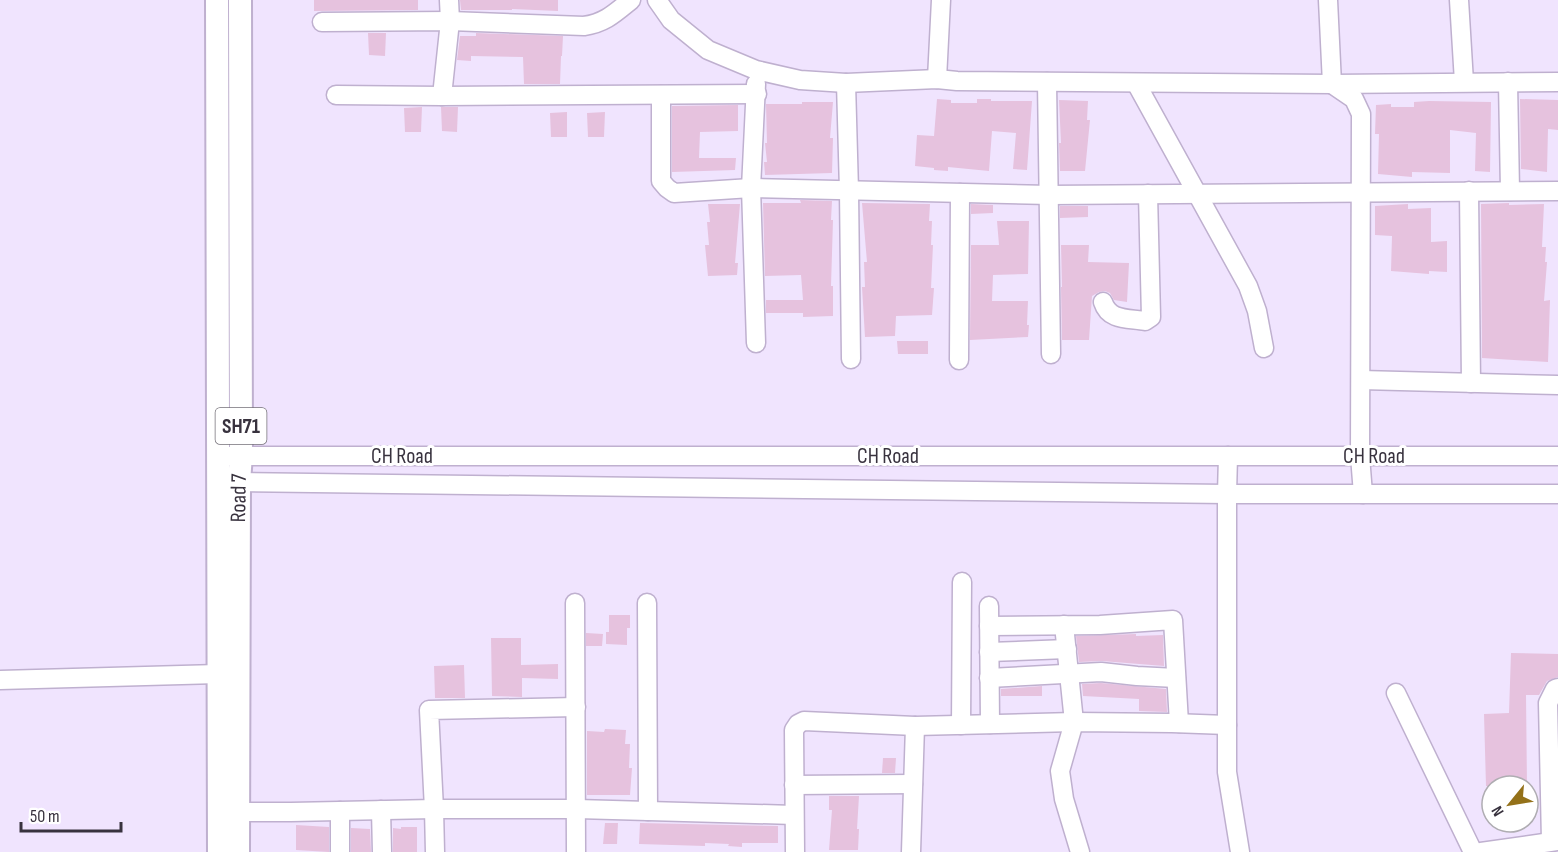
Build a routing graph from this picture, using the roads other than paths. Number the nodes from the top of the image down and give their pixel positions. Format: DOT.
graph roads {
  1 [pos="217,0"];
  2 [pos="240,0"];
  3 [pos="449,0"];
  4 [pos="631,0"];
  5 [pos="657,0"];
  6 [pos="941,0"];
  7 [pos="1328,0"];
  8 [pos="1459,0"];
  9 [pos="450,21"];
  10 [pos="322,22"];
  11 [pos="756,70"];
  12 [pos="937,79"];
  13 [pos="1047,82"];
  14 [pos="1464,82"];
  15 [pos="1508,82"];
  16 [pos="1558,82"];
  17 [pos="846,83"];
  18 [pos="1136,83"];
  19 [pos="1332,84"];
  20 [pos="757,94"];
  21 [pos="336,95"];
  22 [pos="661,95"];
  23 [pos="442,96"];
  24 [pos="751,188"];
  25 [pos="849,191"];
  26 [pos="1469,191"];
  27 [pos="1510,191"];
  28 [pos="1558,191"];
  29 [pos="1361,192"];
  30 [pos="960,193"];
  31 [pos="1148,194"];
  32 [pos="1196,194"];
  33 [pos="1050,195"];
  34 [pos="1103,302"];
  35 [pos="756,343"];
  36 [pos="1264,348"];
  37 [pos="1051,354"];
  38 [pos="851,359"];
  39 [pos="959,360"];
  40 [pos="1360,380"];
  41 [pos="1471,383"];
  42 [pos="1558,385"];
  43 [pos="241,455"];
  44 [pos="217,456"];
  45 [pos="1228,456"];
  46 [pos="1360,456"];
  47 [pos="1558,456"];
  48 [pos="228,482"];
  49 [pos="1227,494"];
  50 [pos="1363,494"];
  51 [pos="1558,494"];
  52 [pos="962,582"];
  53 [pos="575,603"];
  54 [pos="646,603"];
  55 [pos="988,606"];
  56 [pos="1064,625"];
  57 [pos="989,626"];
  58 [pos="1067,649"];
  59 [pos="989,652"];
  60 [pos="218,674"];
  61 [pos="1070,674"];
  62 [pos="989,678"];
  63 [pos="1176,678"];
  64 [pos="0,680"];
  65 [pos="1558,688"];
  66 [pos="1396,693"];
  67 [pos="576,707"];
  68 [pos="1074,722"];
  69 [pos="1179,723"];
  70 [pos="990,724"];
  71 [pos="961,725"];
  72 [pos="1227,725"];
  73 [pos="915,726"];
  74 [pos="913,784"];
  75 [pos="794,785"];
  76 [pos="434,809"];
  77 [pos="577,809"];
  78 [pos="381,810"];
  79 [pos="340,811"];
  80 [pos="648,811"];
  81 [pos="238,812"];
  82 [pos="794,815"];
  83 [pos="1554,841"];
  84 [pos="219,852"];
  85 [pos="238,852"];
  86 [pos="340,852"];
  87 [pos="381,852"];
  88 [pos="435,852"];
  89 [pos="576,852"];
  90 [pos="795,852"];
  91 [pos="911,852"];
  92 [pos="1080,852"];
  93 [pos="1240,852"];
  94 [pos="1473,852"];
  95 [pos="1481,852"];
  1 -- 44 [label="main road, Road 7 / SH71"];
  2 -- 43 [label="main road, Road 7 / SH71"];
  3 -- 9 [label="street"];
  4 -- 9 [label="street"];
  5 -- 11 [label="street"];
  6 -- 12 [label="street"];
  7 -- 19 [label="street"];
  8 -- 14 [label="street"];
  9 -- 10 [label="street"];
  9 -- 23 [label="street"];
  11 -- 17 [label="street"];
  11 -- 20 [label="street"];
  12 -- 13 [label="street"];
  12 -- 17 [label="street"];
  13 -- 18 [label="street"];
  13 -- 33 [label="street"];
  14 -- 15 [label="street"];
  14 -- 19 [label="street"];
  15 -- 16 [label="street"];
  15 -- 27 [label="street"];
  17 -- 25 [label="street"];
  18 -- 19 [label="street"];
  18 -- 32 [label="street"];
  19 -- 29 [label="street"];
  20 -- 22 [label="street"];
  20 -- 24 [label="street"];
  21 -- 23 [label="street"];
  22 -- 23 [label="street"];
  22 -- 24 [label="street"];
  24 -- 25 [label="street"];
  24 -- 35 [label="street"];
  25 -- 30 [label="street"];
  25 -- 38 [label="street"];
  26 -- 27 [label="street"];
  26 -- 29 [label="street"];
  26 -- 41 [label="street"];
  27 -- 28 [label="street"];
  29 -- 32 [label="street"];
  29 -- 40 [label="street"];
  30 -- 33 [label="street"];
  30 -- 39 [label="street"];
  31 -- 32 [label="street"];
  31 -- 33 [label="street"];
  31 -- 34 [label="street"];
  32 -- 36 [label="street"];
  33 -- 37 [label="street"];
  40 -- 41 [label="street"];
  40 -- 46 [label="street"];
  41 -- 42 [label="street"];
  43 -- 44 [label="street, CH Road"];
  43 -- 45 [label="street, CH Road"];
  43 -- 48 [label="main road, Road 7 / SH71"];
  44 -- 48 [label="main road, Road 7 / SH71"];
  45 -- 46 [label="street, CH Road"];
  45 -- 49 [label="street"];
  46 -- 47 [label="street, CH Road"];
  46 -- 50 [label="street"];
  48 -- 49 [label="street, CH Road"];
  48 -- 60 [label="main road, Road 7 / SH71"];
  48 -- 81 [label="main road, Road 7 / SH71"];
  49 -- 50 [label="street, CH Road"];
  49 -- 72 [label="street"];
  50 -- 51 [label="street, CH Road"];
  52 -- 71 [label="street"];
  53 -- 67 [label="street"];
  54 -- 80 [label="street"];
  55 -- 57 [label="street"];
  56 -- 57 [label="street"];
  56 -- 58 [label="street"];
  56 -- 63 [label="street"];
  57 -- 59 [label="street"];
  58 -- 59 [label="street"];
  58 -- 61 [label="street"];
  59 -- 62 [label="street"];
  60 -- 64 [label="street"];
  60 -- 84 [label="main road, Road 7 / SH71"];
  61 -- 62 [label="street"];
  61 -- 63 [label="street"];
  61 -- 68 [label="street"];
  62 -- 70 [label="street"];
  63 -- 69 [label="street"];
  65 -- 83 [label="street"];
  66 -- 94 [label="street"];
  67 -- 76 [label="street"];
  67 -- 77 [label="street"];
  68 -- 69 [label="street"];
  68 -- 70 [label="street"];
  68 -- 92 [label="street"];
  69 -- 72 [label="street"];
  70 -- 71 [label="street"];
  71 -- 73 [label="street"];
  72 -- 93 [label="street"];
  73 -- 74 [label="street"];
  73 -- 75 [label="street"];
  74 -- 75 [label="street"];
  74 -- 91 [label="street"];
  75 -- 82 [label="street"];
  76 -- 77 [label="street"];
  76 -- 78 [label="street"];
  76 -- 88 [label="street"];
  77 -- 80 [label="street"];
  77 -- 89 [label="street"];
  78 -- 79 [label="street"];
  78 -- 87 [label="street"];
  79 -- 81 [label="street"];
  79 -- 86 [label="street"];
  80 -- 82 [label="street"];
  81 -- 85 [label="main road, Road 7 / SH71"];
  82 -- 90 [label="street"];
  83 -- 95 [label="street"];
}
